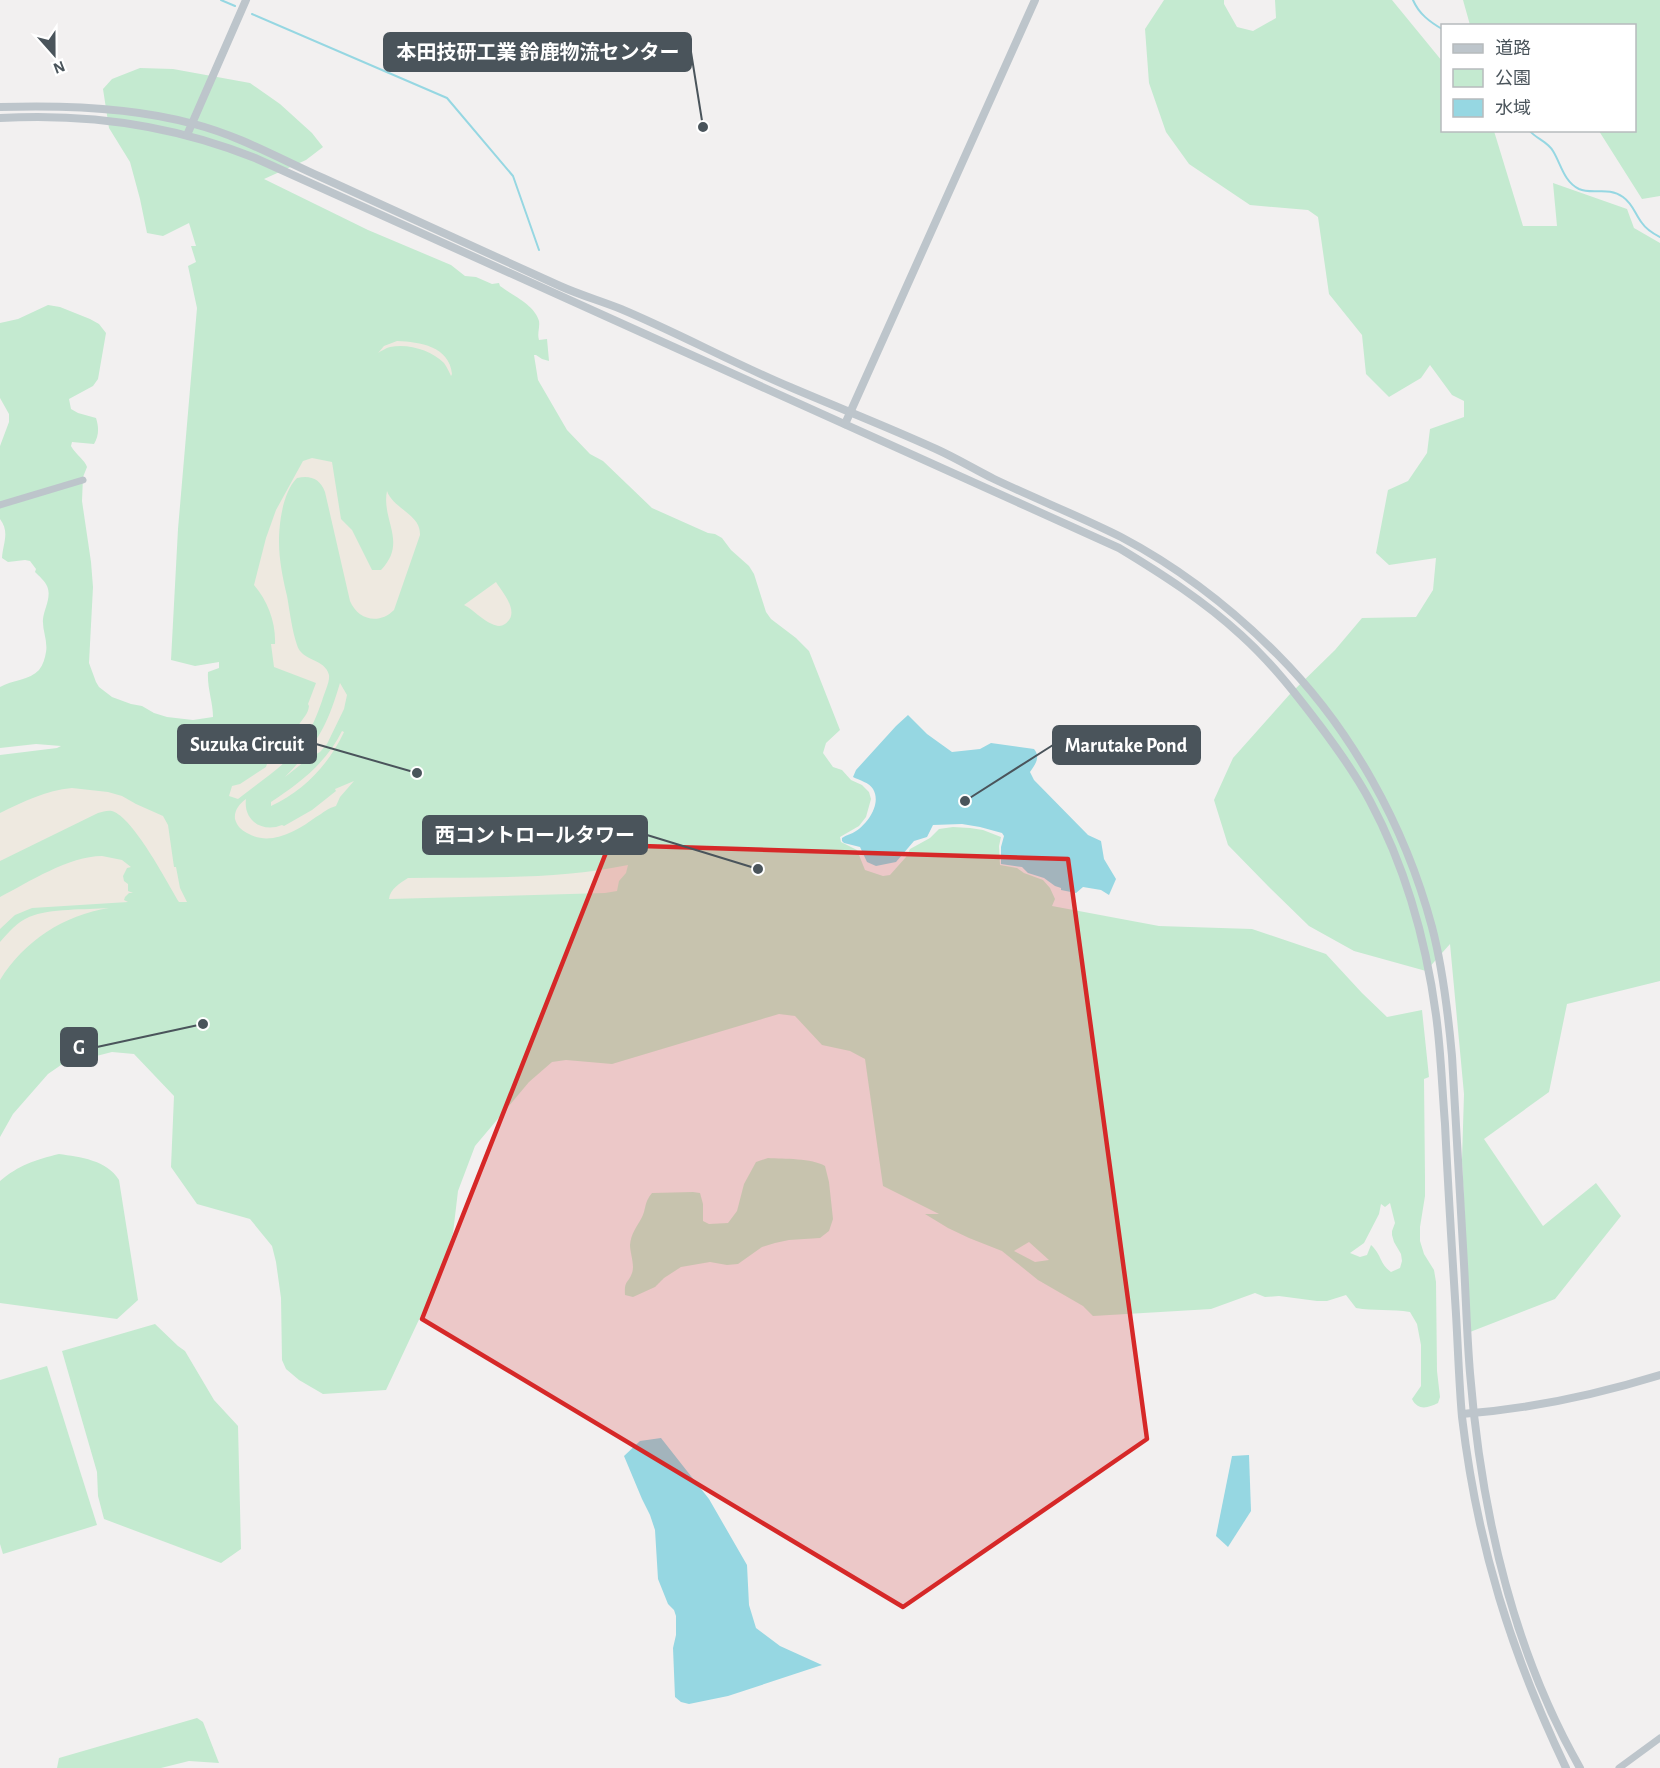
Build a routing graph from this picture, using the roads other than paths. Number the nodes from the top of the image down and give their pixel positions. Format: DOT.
graph roads {
  1 [pos="246,0"];
  2 [pos="1035,0"];
  3 [pos="0,108"];
  4 [pos="0,118"];
  5 [pos="192,123"];
  6 [pos="188,135"];
  7 [pos="851,412"];
  8 [pos="845,424"];
  9 [pos="83,480"];
  10 [pos="0,505"];
  11 [pos="1660,1375"];
  12 [pos="1474,1413"];
  13 [pos="1462,1414"];
  14 [pos="1660,1738"];
  15 [pos="1566,1768"];
  16 [pos="1580,1768"];
  17 [pos="1619,1768"];
  1 -- 5 [label="street"];
  2 -- 7 [label="street"];
  3 -- 5 [label="street"];
  4 -- 6 [label="street"];
  5 -- 6 [label="street"];
  5 -- 7 [label="street"];
  6 -- 8 [label="street"];
  7 -- 8 [label="street"];
  7 -- 12 [label="street"];
  8 -- 13 [label="street"];
  9 -- 10 [label="street"];
  11 -- 12 [label="street"];
  12 -- 13 [label="street"];
  12 -- 16 [label="street"];
  13 -- 15 [label="street"];
  14 -- 17 [label="street"];
}
